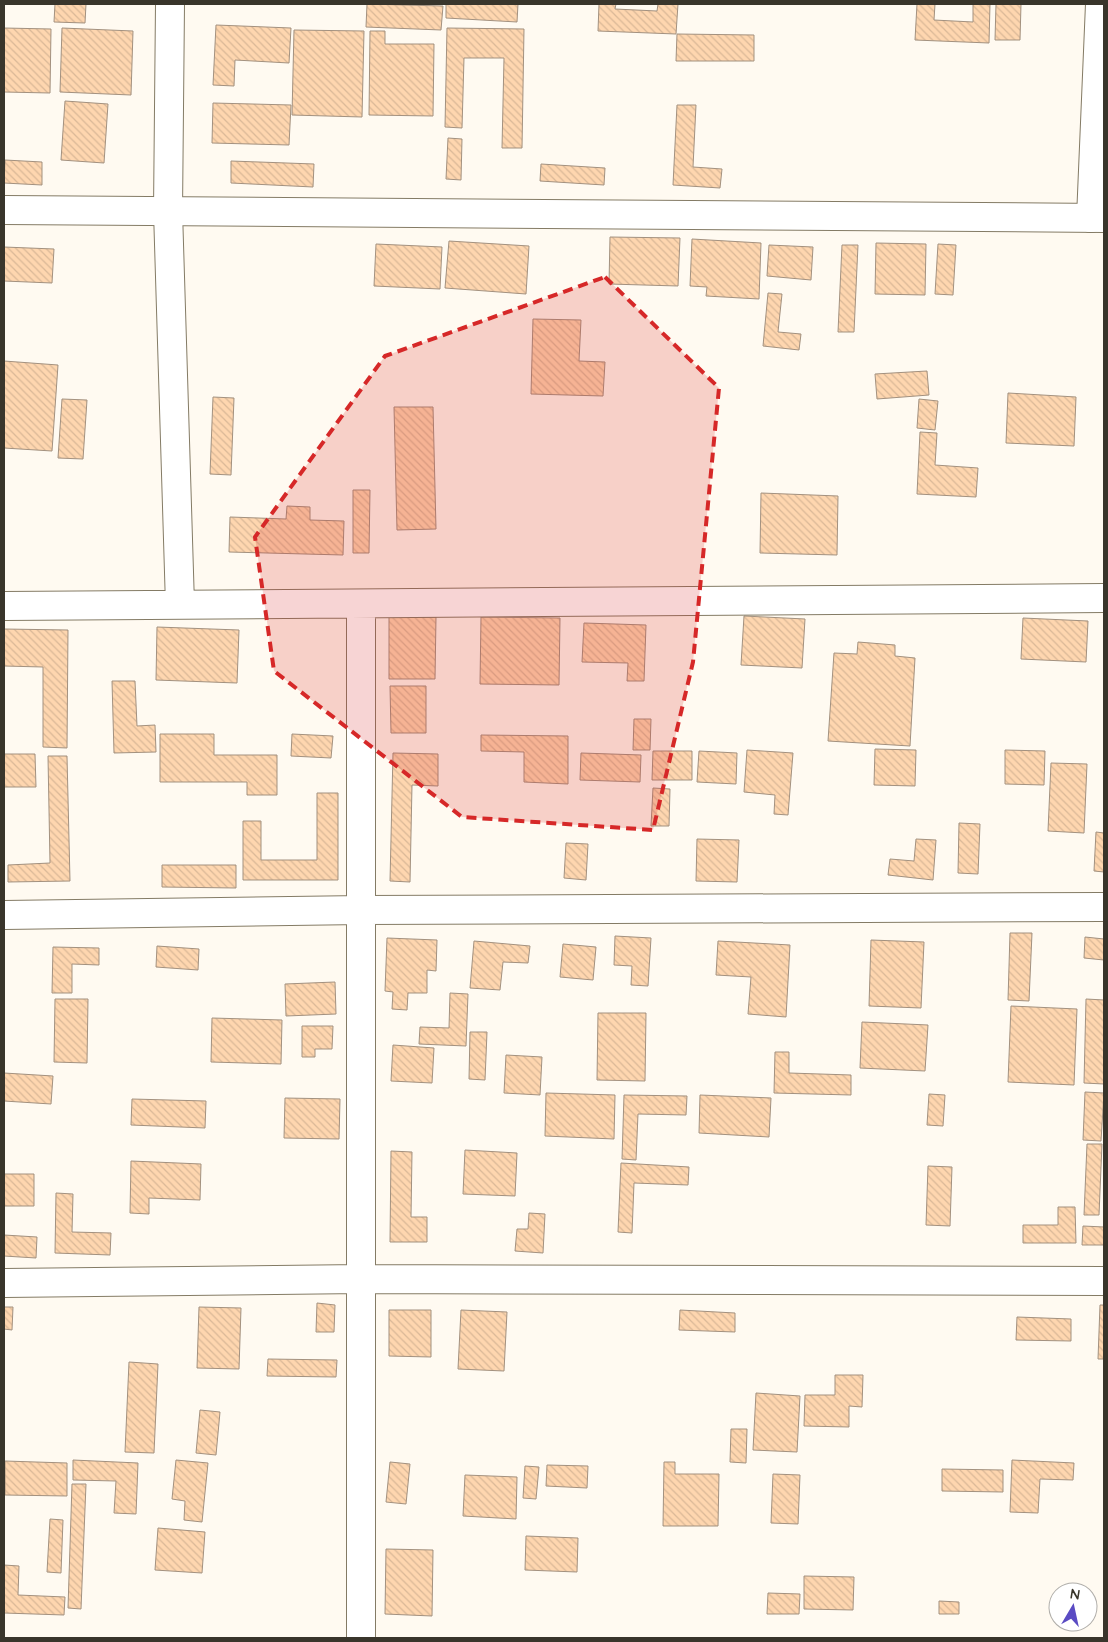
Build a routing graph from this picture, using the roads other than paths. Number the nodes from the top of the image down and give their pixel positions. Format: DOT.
graph roads {
  1 [pos="170,4"];
  2 [pos="1100,4"];
  3 [pos="4,210"];
  4 [pos="168,211"];
  5 [pos="1098,218"];
  6 [pos="1104,598"];
  7 [pos="361,604"];
  8 [pos="180,605"];
  9 [pos="4,606"];
  10 [pos="1104,907"];
  11 [pos="362,910"];
  12 [pos="4,915"];
  13 [pos="361,1279"];
  14 [pos="1104,1280"];
  15 [pos="4,1283"];
  16 [pos="361,1638"];
  1 -- 4 [label="street"];
  2 -- 5 [label="street"];
  3 -- 4 [label="street"];
  4 -- 5 [label="street"];
  4 -- 8 [label="street"];
  6 -- 7 [label="street"];
  7 -- 8 [label="street"];
  7 -- 11 [label="street"];
  8 -- 9 [label="street"];
  10 -- 11 [label="street"];
  11 -- 12 [label="street"];
  11 -- 13 [label="street"];
  13 -- 14 [label="street"];
  13 -- 15 [label="street"];
  13 -- 16 [label="street"];
}
